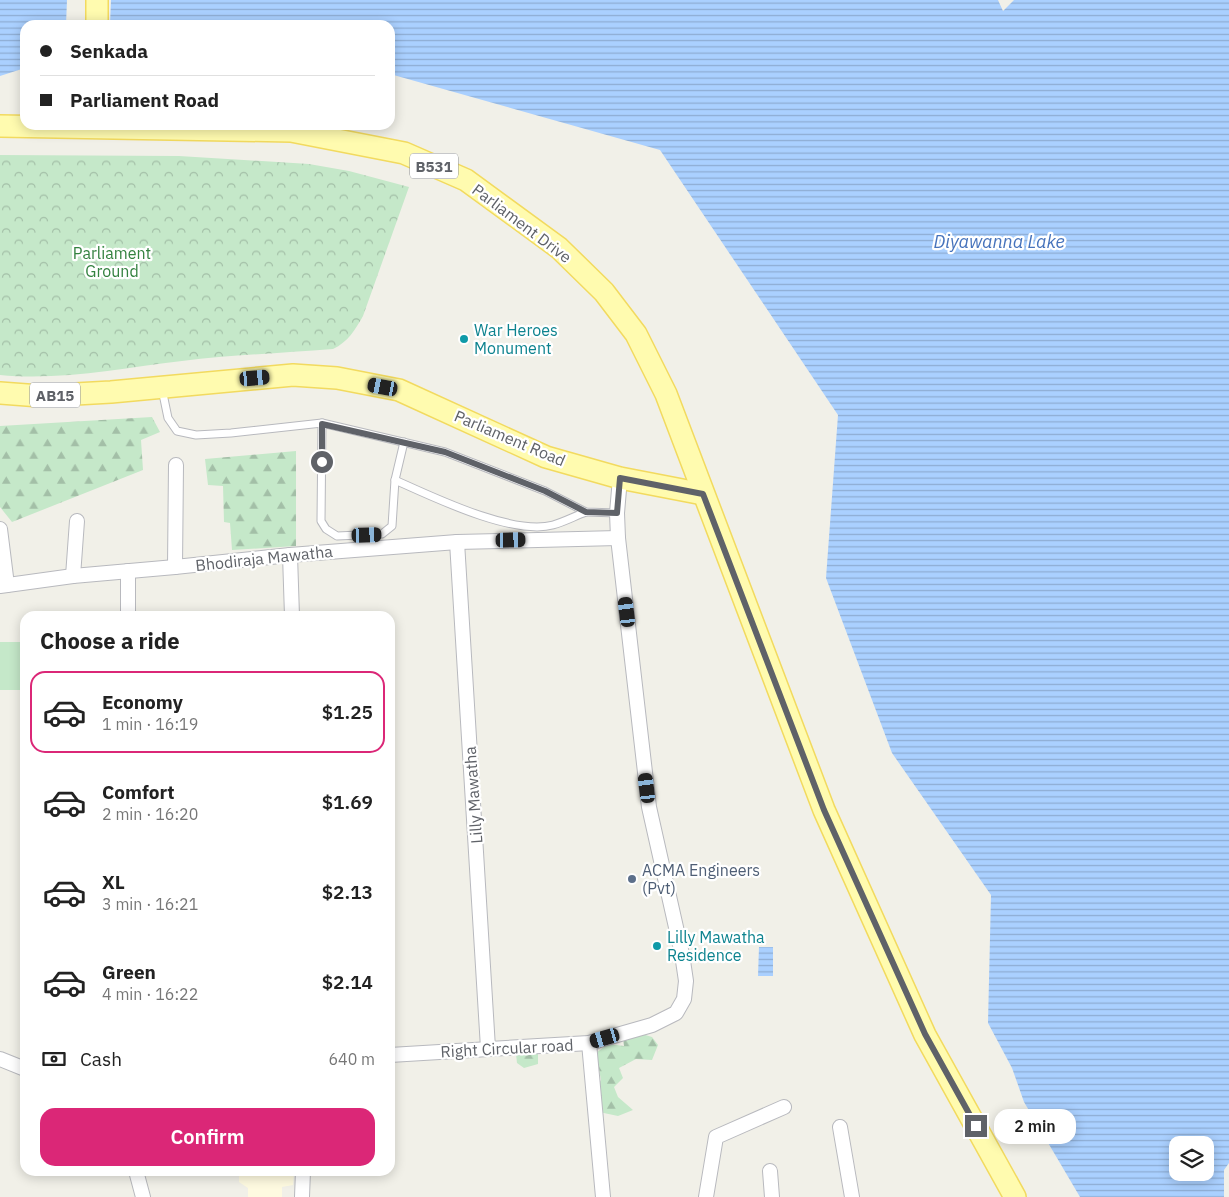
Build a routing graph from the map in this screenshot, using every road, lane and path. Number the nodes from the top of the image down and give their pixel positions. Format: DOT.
graph roads {
  1 [pos="85,0"];
  2 [pos="98,0"];
  3 [pos="85,20"];
  4 [pos="97,20"];
  5 [pos="0,126"];
  6 [pos="20,126"];
  7 [pos="210,130"];
  8 [pos="162,386"];
  9 [pos="0,393"];
  10 [pos="322,424"];
  11 [pos="404,442"];
  12 [pos="176,465"];
  13 [pos="620,478"];
  14 [pos="395,480"];
  15 [pos="703,494"];
  16 [pos="586,512"];
  17 [pos="617,513"];
  18 [pos="77,521"];
  19 [pos="0,529"];
  20 [pos="618,538"];
  21 [pos="457,542"];
  22 [pos="290,555"];
  23 [pos="175,567"];
  24 [pos="128,571"];
  25 [pos="73,576"];
  26 [pos="4,585"];
  27 [pos="128,611"];
  28 [pos="292,611"];
  29 [pos="589,1043"];
  30 [pos="488,1048"];
  31 [pos="395,1055"];
  32 [pos="0,1059"];
  33 [pos="20,1067"];
  34 [pos="784,1107"];
  35 [pos="840,1127"];
  36 [pos="770,1172"];
  37 [pos="137,1176"];
  38 [pos="303,1176"];
  39 [pos="143,1197"];
  40 [pos="302,1197"];
  41 [pos="603,1197"];
  42 [pos="706,1197"];
  43 [pos="772,1197"];
  44 [pos="852,1197"];
  45 [pos="1015,1197"];
  1 -- 3 [label="main road"];
  2 -- 4 [label="main road"];
  5 -- 6 [label="main road, Parliament Drive / B531"];
  7 -- 15 [label="main road, Parliament Drive / B531"];
  8 -- 9 [label="main road, Parliament Road / AB15"];
  8 -- 10 [label="lane"];
  8 -- 13 [label="main road, Parliament Road / AB15"];
  10 -- 11 [label="lane"];
  10 -- 14 [label="lane"];
  11 -- 14 [label="lane"];
  11 -- 16 [label="lane"];
  12 -- 23 [label="street"];
  13 -- 15 [label="main road, Parliament Road / AB15"];
  13 -- 17 [label="street, Right Circular road"];
  14 -- 16 [label="lane"];
  15 -- 45 [label="main road"];
  16 -- 17 [label="lane"];
  17 -- 20 [label="street, Right Circular road"];
  18 -- 25 [label="street"];
  19 -- 26 [label="street"];
  20 -- 21 [label="street, Bhodiraja Mawatha"];
  20 -- 29 [label="street, Right Circular road"];
  21 -- 22 [label="street, Bhodiraja Mawatha"];
  21 -- 30 [label="street, Lilly Mawatha"];
  22 -- 23 [label="street, Bhodiraja Mawatha"];
  22 -- 28 [label="street"];
  23 -- 24 [label="street, Bhodiraja Mawatha"];
  24 -- 25 [label="street, Bhodiraja Mawatha"];
  24 -- 27 [label="street"];
  25 -- 26 [label="street, Bhodiraja Mawatha"];
  29 -- 30 [label="street, Right Circular road"];
  29 -- 41 [label="street"];
  30 -- 31 [label="street, Right Circular road"];
  32 -- 33 [label="street"];
  34 -- 42 [label="street"];
  35 -- 44 [label="street"];
  36 -- 43 [label="street"];
  37 -- 39 [label="street"];
  38 -- 40 [label="street"];
}
